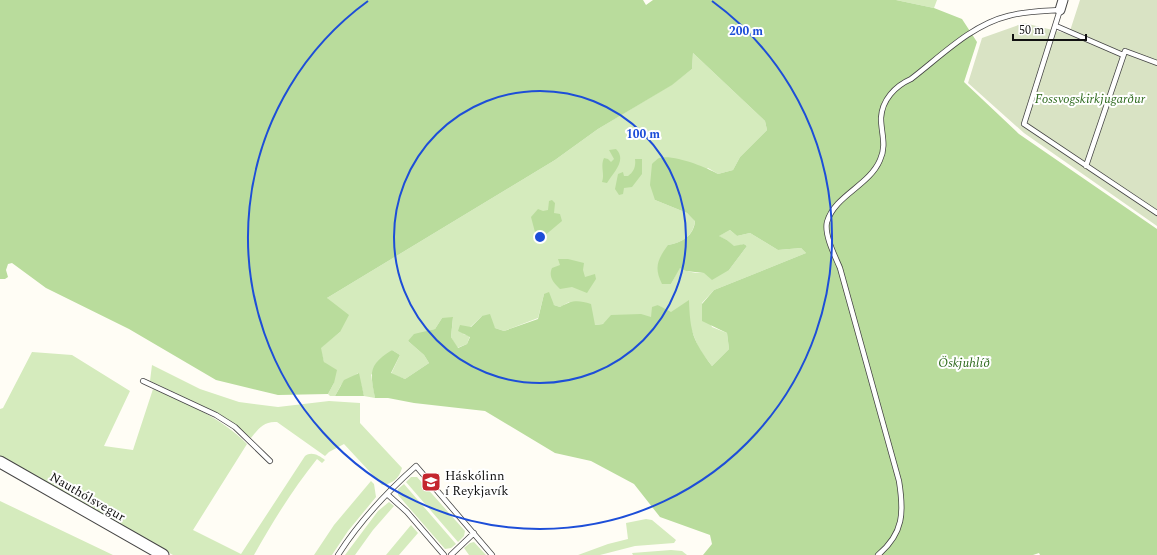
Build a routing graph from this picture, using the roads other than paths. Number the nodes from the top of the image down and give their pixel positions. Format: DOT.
graph roads {
  1 [pos="1064,0"];
  2 [pos="1060,10"];
  3 [pos="1056,26"];
  4 [pos="1123,55"];
  5 [pos="1157,63"];
  6 [pos="1086,166"];
  7 [pos="1157,213"];
  8 [pos="143,381"];
  9 [pos="270,461"];
  10 [pos="0,462"];
  11 [pos="387,494"];
  12 [pos="474,533"];
  13 [pos="163,555"];
  14 [pos="338,555"];
  15 [pos="444,555"];
  16 [pos="451,555"];
  17 [pos="492,555"];
  18 [pos="878,555"];
  1 -- 2 [label="street"];
  2 -- 3 [label="lane"];
  2 -- 18 [label="lane"];
  3 -- 4 [label="lane"];
  3 -- 6 [label="lane"];
  4 -- 5 [label="lane"];
  4 -- 6 [label="lane"];
  6 -- 7 [label="lane"];
  8 -- 9 [label="lane"];
  10 -- 13 [label="street, Nauthólsvegur"];
  11 -- 12 [label="lane"];
  11 -- 14 [label="lane"];
  11 -- 15 [label="lane"];
  12 -- 16 [label="lane"];
  12 -- 17 [label="lane"];
}
